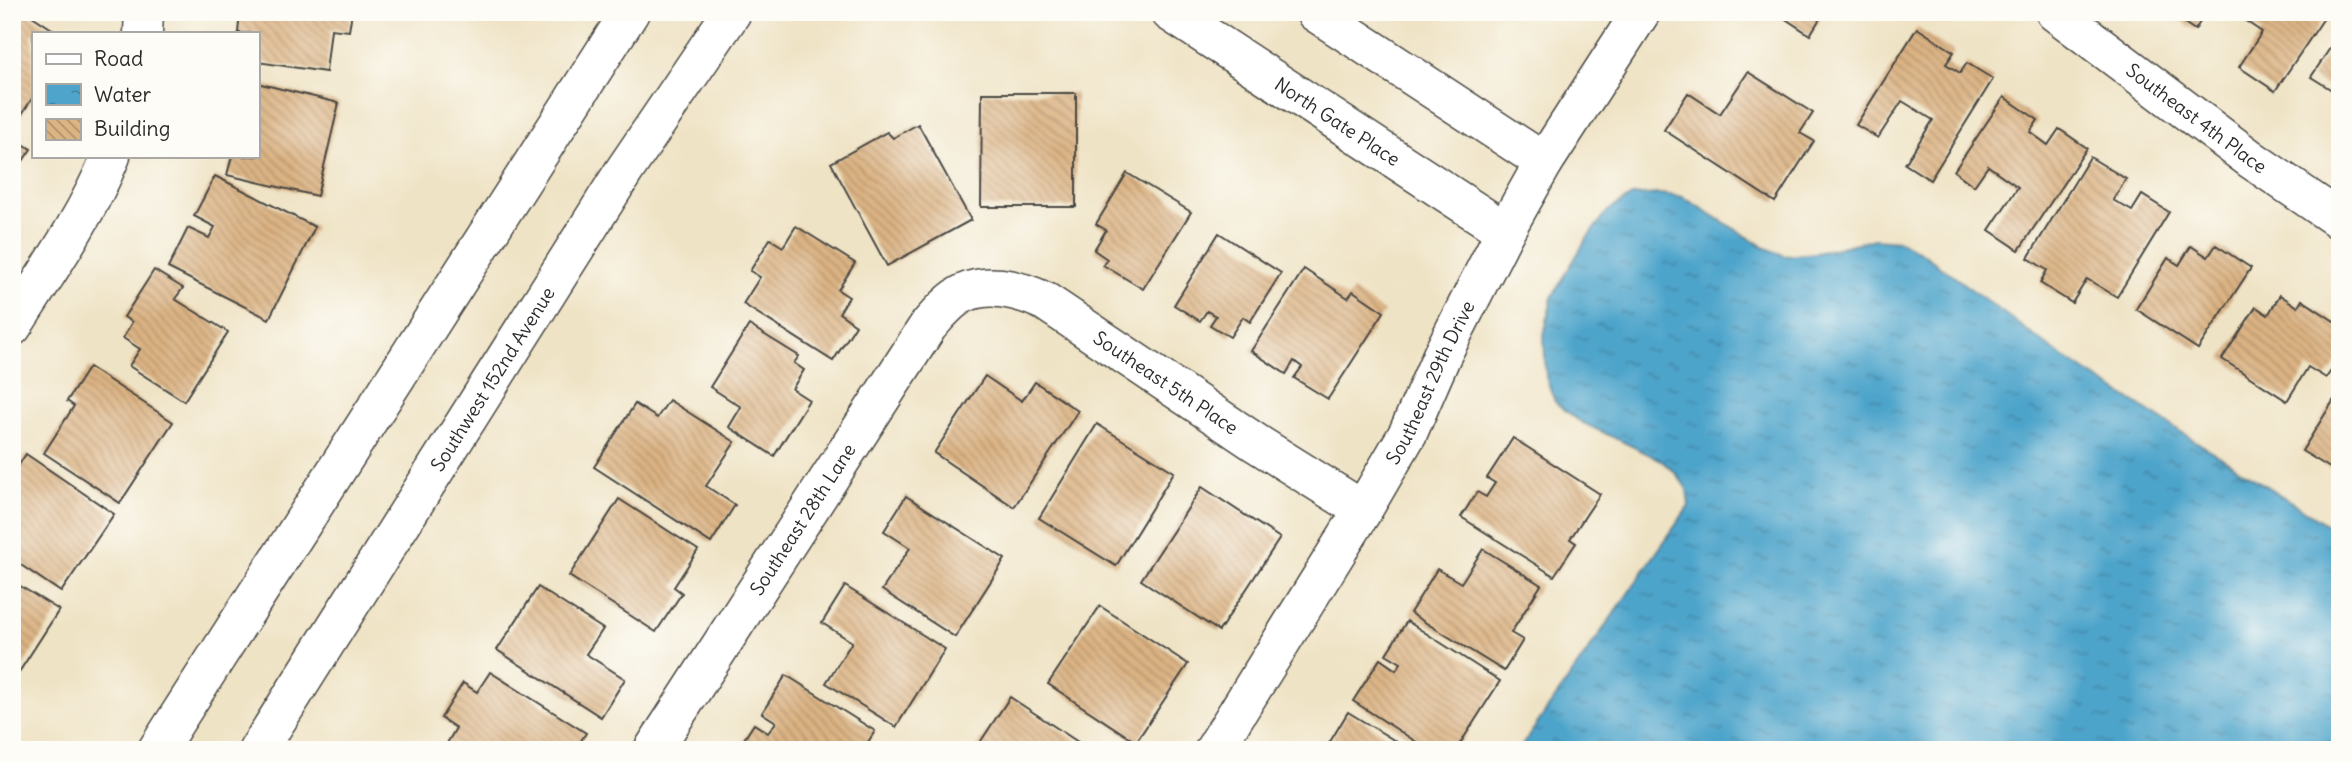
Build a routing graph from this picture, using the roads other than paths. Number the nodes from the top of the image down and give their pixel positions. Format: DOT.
graph roads {
  1 [pos="144,12"];
  2 [pos="630,12"];
  3 [pos="732,12"];
  4 [pos="1170,12"];
  5 [pos="1315,12"];
  6 [pos="1641,12"];
  7 [pos="2055,12"];
  8 [pos="142,32"];
  9 [pos="110,158"];
  10 [pos="1544,162"];
  11 [pos="2340,220"];
  12 [pos="1505,231"];
  13 [pos="958,296"];
  14 [pos="12,327"];
  15 [pos="1363,510"];
  16 [pos="157,750"];
  17 [pos="258,750"];
  18 [pos="653,750"];
  19 [pos="1214,750"];
  1 -- 8 [label="street"];
  2 -- 16 [label="street"];
  3 -- 17 [label="street, Southwest 152nd Avenue"];
  4 -- 12 [label="street, North Gate Place"];
  5 -- 10 [label="street"];
  6 -- 10 [label="street, Southeast 29th Drive"];
  7 -- 11 [label="street, Southeast 4th Place"];
  9 -- 14 [label="street"];
  10 -- 12 [label="street, Southeast 29th Drive"];
  12 -- 15 [label="street, Southeast 29th Drive"];
  13 -- 15 [label="street, Southeast 5th Place"];
  13 -- 18 [label="street, Southeast 28th Lane"];
  15 -- 19 [label="street, Southeast 29th Drive"];
}
